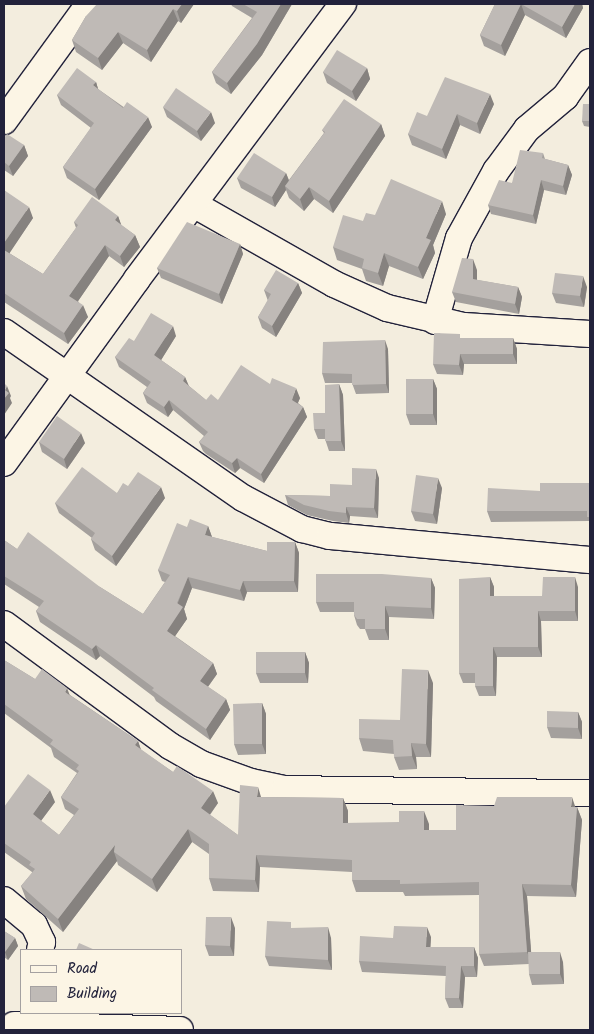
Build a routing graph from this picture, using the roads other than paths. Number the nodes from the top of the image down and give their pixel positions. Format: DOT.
graph roads {
  1 [pos="89,4"];
  2 [pos="343,4"];
  3 [pos="590,62"];
  4 [pos="4,121"];
  5 [pos="195,204"];
  6 [pos="435,321"];
  7 [pos="4,332"];
  8 [pos="590,334"];
  9 [pos="68,376"];
  10 [pos="4,463"];
  11 [pos="590,560"];
  12 [pos="4,624"];
  13 [pos="590,793"];
  14 [pos="4,900"];
  15 [pos="40,949"];
  16 [pos="15,1021"];
  17 [pos="180,1030"];
  1 -- 4 [label="street"];
  2 -- 5 [label="street"];
  3 -- 6 [label="street"];
  5 -- 6 [label="street"];
  5 -- 9 [label="street"];
  6 -- 8 [label="street"];
  7 -- 9 [label="street"];
  9 -- 10 [label="street"];
  9 -- 11 [label="street"];
  12 -- 13 [label="street"];
  14 -- 15 [label="street"];
  16 -- 17 [label="street"];
}
